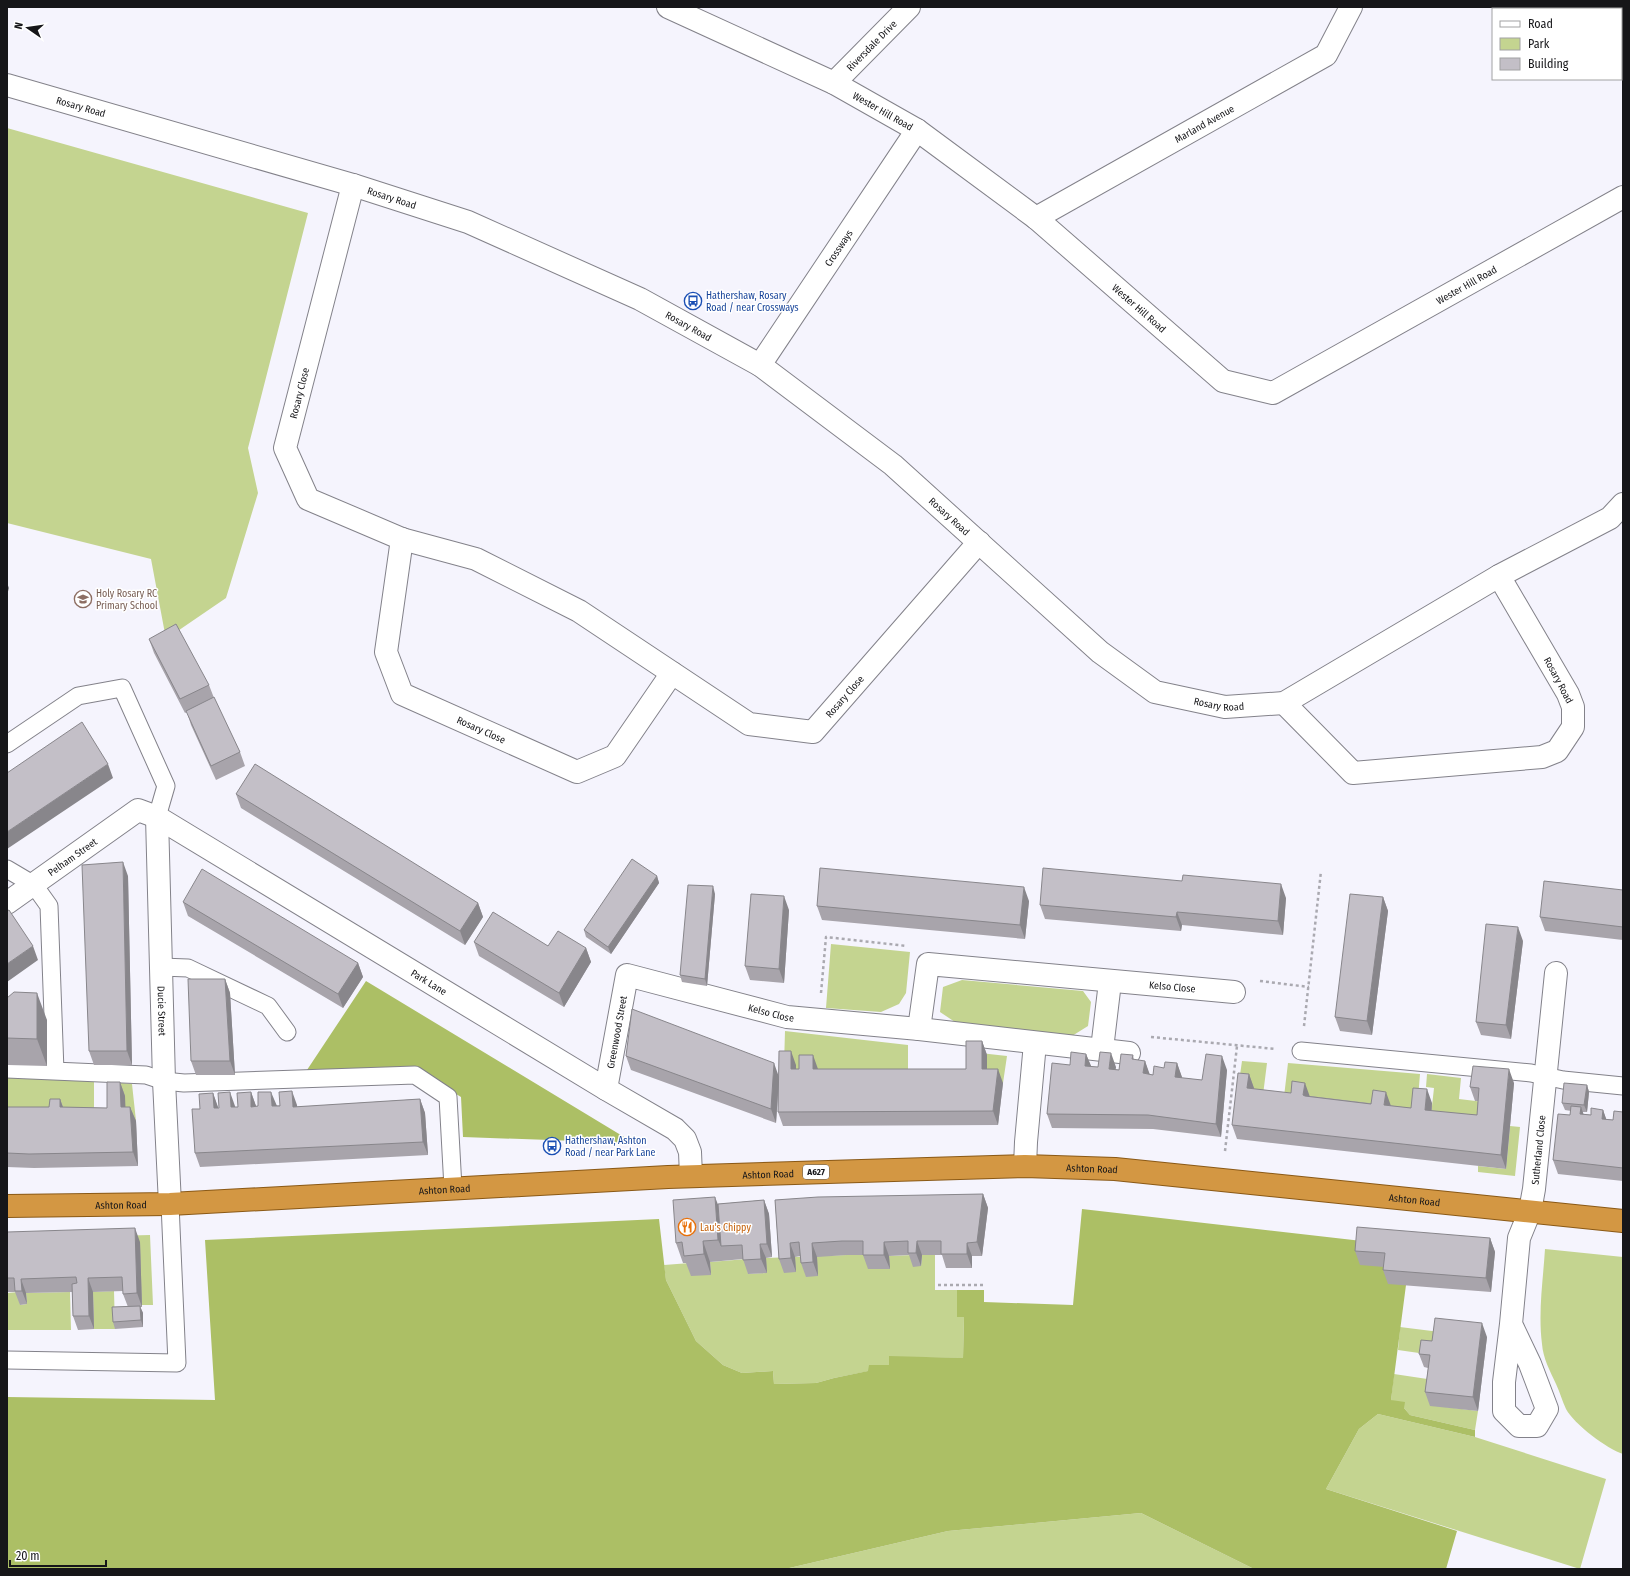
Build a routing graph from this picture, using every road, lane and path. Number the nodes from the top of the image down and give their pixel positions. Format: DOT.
graph roads {
  1 [pos="668,7"];
  2 [pos="909,7"];
  3 [pos="1351,7"];
  4 [pos="834,83"];
  5 [pos="7,86"];
  6 [pos="917,130"];
  7 [pos="353,185"];
  8 [pos="1623,197"];
  9 [pos="1036,218"];
  10 [pos="760,365"];
  11 [pos="1623,504"];
  12 [pos="402,539"];
  13 [pos="978,542"];
  14 [pos="1499,576"];
  15 [pos="672,673"];
  16 [pos="1284,703"];
  17 [pos="7,744"];
  18 [pos="148,814"];
  19 [pos="7,869"];
  20 [pos="1322,871"];
  21 [pos="34,885"];
  22 [pos="7,903"];
  23 [pos="914,947"];
  24 [pos="161,967"];
  25 [pos="1556,973"];
  26 [pos="627,975"];
  27 [pos="1110,982"];
  28 [pos="1309,987"];
  29 [pos="1234,992"];
  30 [pos="818,1019"];
  31 [pos="919,1029"];
  32 [pos="287,1032"];
  33 [pos="1103,1041"];
  34 [pos="1035,1043"];
  35 [pos="1237,1046"];
  36 [pos="1301,1051"];
  37 [pos="1130,1053"];
  38 [pos="7,1069"];
  39 [pos="55,1071"];
  40 [pos="1546,1076"];
  41 [pos="164,1081"];
  42 [pos="1623,1086"];
  43 [pos="606,1090"];
  44 [pos="1225,1151"];
  45 [pos="1025,1166"];
  46 [pos="691,1176"];
  47 [pos="453,1188"];
  48 [pos="170,1204"];
  49 [pos="7,1206"];
  50 [pos="1530,1211"];
  51 [pos="1623,1221"];
  52 [pos="938,1285"];
  53 [pos="983,1285"];
  54 [pos="1511,1324"];
  55 [pos="7,1360"];
  1 -- 4 [label="street, Wester Hill Road"];
  2 -- 4 [label="street, Riversdale Drive"];
  3 -- 9 [label="street, Marland Avenue"];
  4 -- 6 [label="street, Wester Hill Road"];
  5 -- 7 [label="street, Rosary Road"];
  6 -- 9 [label="street, Wester Hill Road"];
  6 -- 10 [label="street, Crossways"];
  7 -- 10 [label="street, Rosary Road"];
  7 -- 12 [label="street, Rosary Close"];
  8 -- 9 [label="street, Wester Hill Road"];
  10 -- 13 [label="street, Rosary Road"];
  11 -- 14 [label="street, Rosary Road"];
  12 -- 15 [label="street, Rosary Close"];
  12 -- 15 [label="street, Rosary Close"];
  13 -- 15 [label="street, Rosary Close"];
  13 -- 16 [label="street, Rosary Road"];
  14 -- 16 [label="street, Rosary Road"];
  14 -- 16 [label="street, Rosary Road"];
  17 -- 18 [label="lane"];
  18 -- 21 [label="street, Pelham Street"];
  18 -- 24 [label="street, Ducie Street"];
  18 -- 43 [label="street, Park Lane"];
  19 -- 21 [label="lane"];
  20 -- 28 [label="path"];
  21 -- 22 [label="street, Pelham Street"];
  21 -- 39 [label="lane"];
  23 -- 30 [label="path"];
  24 -- 32 [label="lane"];
  24 -- 41 [label="street, Ducie Street"];
  25 -- 40 [label="street, Sutherland Close"];
  26 -- 30 [label="street, Kelso Close"];
  26 -- 43 [label="street, Greenwood Street"];
  27 -- 29 [label="street, Kelso Close"];
  27 -- 31 [label="street, Kelso Close"];
  27 -- 33 [label="street"];
  28 -- 29 [label="path"];
  28 -- 36 [label="path"];
  30 -- 31 [label="street, Kelso Close"];
  31 -- 34 [label="street, Kelso Close"];
  33 -- 34 [label="street, Kelso Close"];
  33 -- 35 [label="path"];
  33 -- 37 [label="street, Kelso Close"];
  34 -- 45 [label="street"];
  35 -- 36 [label="path"];
  35 -- 44 [label="path"];
  36 -- 40 [label="lane"];
  38 -- 39 [label="lane"];
  39 -- 41 [label="lane"];
  40 -- 42 [label="lane"];
  40 -- 50 [label="street, Sutherland Close"];
  41 -- 47 [label="lane"];
  41 -- 48 [label="street, Ducie Street"];
  43 -- 46 [label="street, Park Lane"];
  45 -- 46 [label="highway, Ashton Road / A627"];
  45 -- 50 [label="highway, Ashton Road / A627"];
  46 -- 47 [label="highway, Ashton Road / A627"];
  47 -- 48 [label="highway, Ashton Road / A627"];
  48 -- 49 [label="highway, Ashton Road / A627"];
  48 -- 55 [label="lane"];
  50 -- 51 [label="highway, Ashton Road / A627"];
  50 -- 54 [label="street, Sutherland Close"];
  52 -- 53 [label="path"];
}
